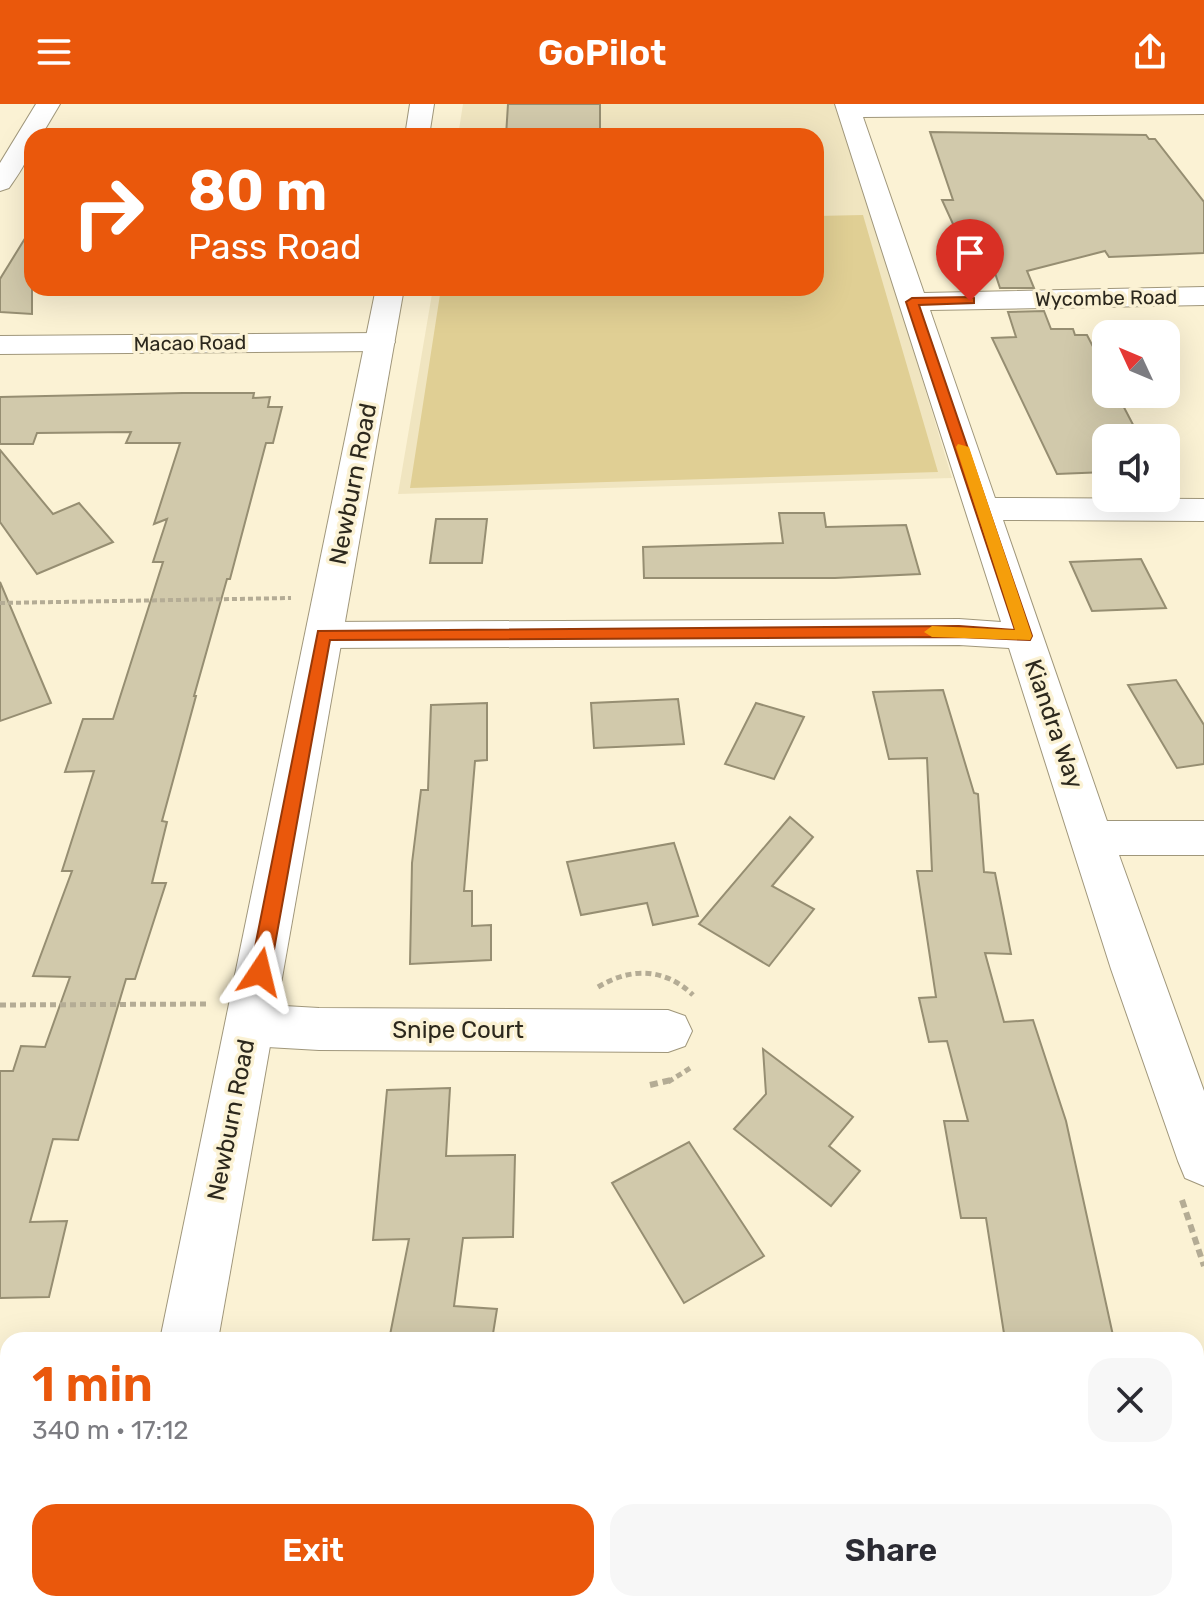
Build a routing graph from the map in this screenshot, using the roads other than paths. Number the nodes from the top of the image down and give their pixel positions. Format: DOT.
graph roads {
  1 [pos="48,104"];
  2 [pos="422,104"];
  3 [pos="848,107"];
  4 [pos="1204,107"];
  5 [pos="26,128"];
  6 [pos="418,128"];
  7 [pos="12,144"];
  8 [pos="0,183"];
  9 [pos="389,296"];
  10 [pos="1204,296"];
  11 [pos="912,302"];
  12 [pos="380,342"];
  13 [pos="0,345"];
  14 [pos="984,509"];
  15 [pos="1204,510"];
  16 [pos="327,616"];
  17 [pos="1025,636"];
  18 [pos="1093,838"];
  19 [pos="1204,838"];
  20 [pos="252,1014"];
  21 [pos="668,1031"];
  22 [pos="1204,1161"];
  23 [pos="191,1332"];
  1 -- 5 [label="street"];
  2 -- 6 [label="street"];
  3 -- 4 [label="street"];
  3 -- 11 [label="street, Kiandra Way"];
  7 -- 8 [label="street"];
  9 -- 12 [label="street, Newburn Road"];
  10 -- 11 [label="street, Wycombe Road"];
  11 -- 14 [label="street, Kiandra Way"];
  12 -- 13 [label="street, Macao Road"];
  12 -- 16 [label="street, Newburn Road"];
  14 -- 15 [label="street"];
  14 -- 17 [label="street, Kiandra Way"];
  16 -- 17 [label="street"];
  16 -- 20 [label="street, Newburn Road"];
  17 -- 18 [label="street, Kiandra Way"];
  18 -- 19 [label="street"];
  18 -- 22 [label="street, Kiandra Way"];
  20 -- 21 [label="street, Snipe Court"];
  20 -- 23 [label="street, Newburn Road"];
}
